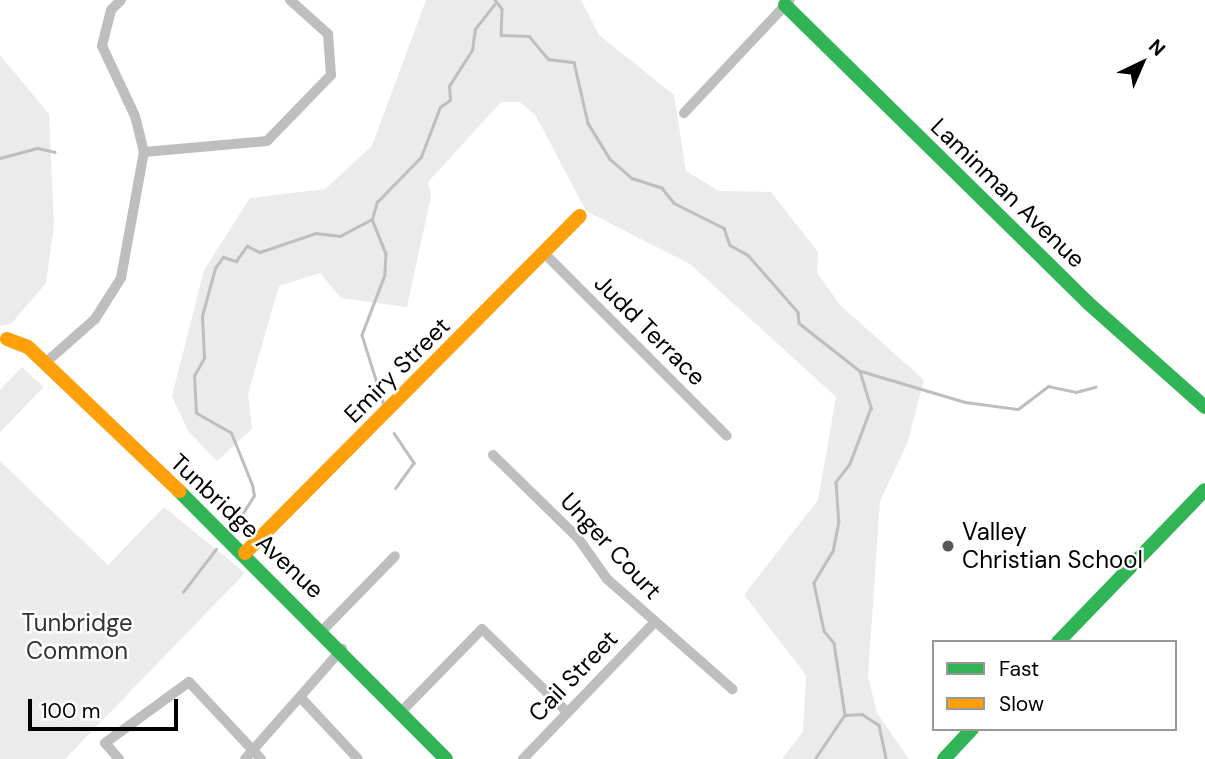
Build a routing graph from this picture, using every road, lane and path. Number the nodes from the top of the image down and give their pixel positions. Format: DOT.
graph roads {
  1 [pos="121,0"];
  2 [pos="290,0"];
  3 [pos="787,3"];
  4 [pos="684,113"];
  5 [pos="144,152"];
  6 [pos="580,216"];
  7 [pos="545,254"];
  8 [pos="7,339"];
  9 [pos="44,364"];
  10 [pos="1205,407"];
  11 [pos="727,436"];
  12 [pos="493,455"];
  13 [pos="1205,490"];
  14 [pos="245,553"];
  15 [pos="395,555"];
  16 [pos="654,623"];
  17 [pos="323,629"];
  18 [pos="1060,640"];
  19 [pos="342,649"];
  20 [pos="732,689"];
  21 [pos="301,698"];
  22 [pos="567,712"];
  23 [pos="400,713"];
  24 [pos="970,731"];
  25 [pos="248,755"];
  26 [pos="119,759"];
  27 [pos="261,759"];
  28 [pos="358,759"];
  29 [pos="446,759"];
  30 [pos="523,759"];
  31 [pos="944,759"];
  1 -- 5 [label="street"];
  2 -- 5 [label="street"];
  3 -- 4 [label="street"];
  3 -- 10 [label="street, Laminman Avenue"];
  5 -- 9 [label="street"];
  6 -- 7 [label="street, Emiry Street"];
  7 -- 11 [label="street, Judd Terrace"];
  7 -- 14 [label="street, Emiry Street"];
  8 -- 9 [label="street, Tunbridge Avenue"];
  9 -- 14 [label="street, Tunbridge Avenue"];
  12 -- 16 [label="street, Unger Court"];
  13 -- 18 [label="street"];
  14 -- 17 [label="street, Tunbridge Avenue"];
  15 -- 17 [label="street"];
  16 -- 20 [label="street, Unger Court"];
  16 -- 22 [label="street, Cail Street"];
  17 -- 19 [label="street, Tunbridge Avenue"];
  19 -- 21 [label="street"];
  19 -- 23 [label="street, Tunbridge Avenue"];
  21 -- 25 [label="street"];
  21 -- 28 [label="street"];
  22 -- 23 [label="street"];
  22 -- 30 [label="street, Cail Street"];
  23 -- 29 [label="street, Tunbridge Avenue"];
  24 -- 31 [label="street"];
  25 -- 26 [label="street"];
  25 -- 27 [label="street"];
}
